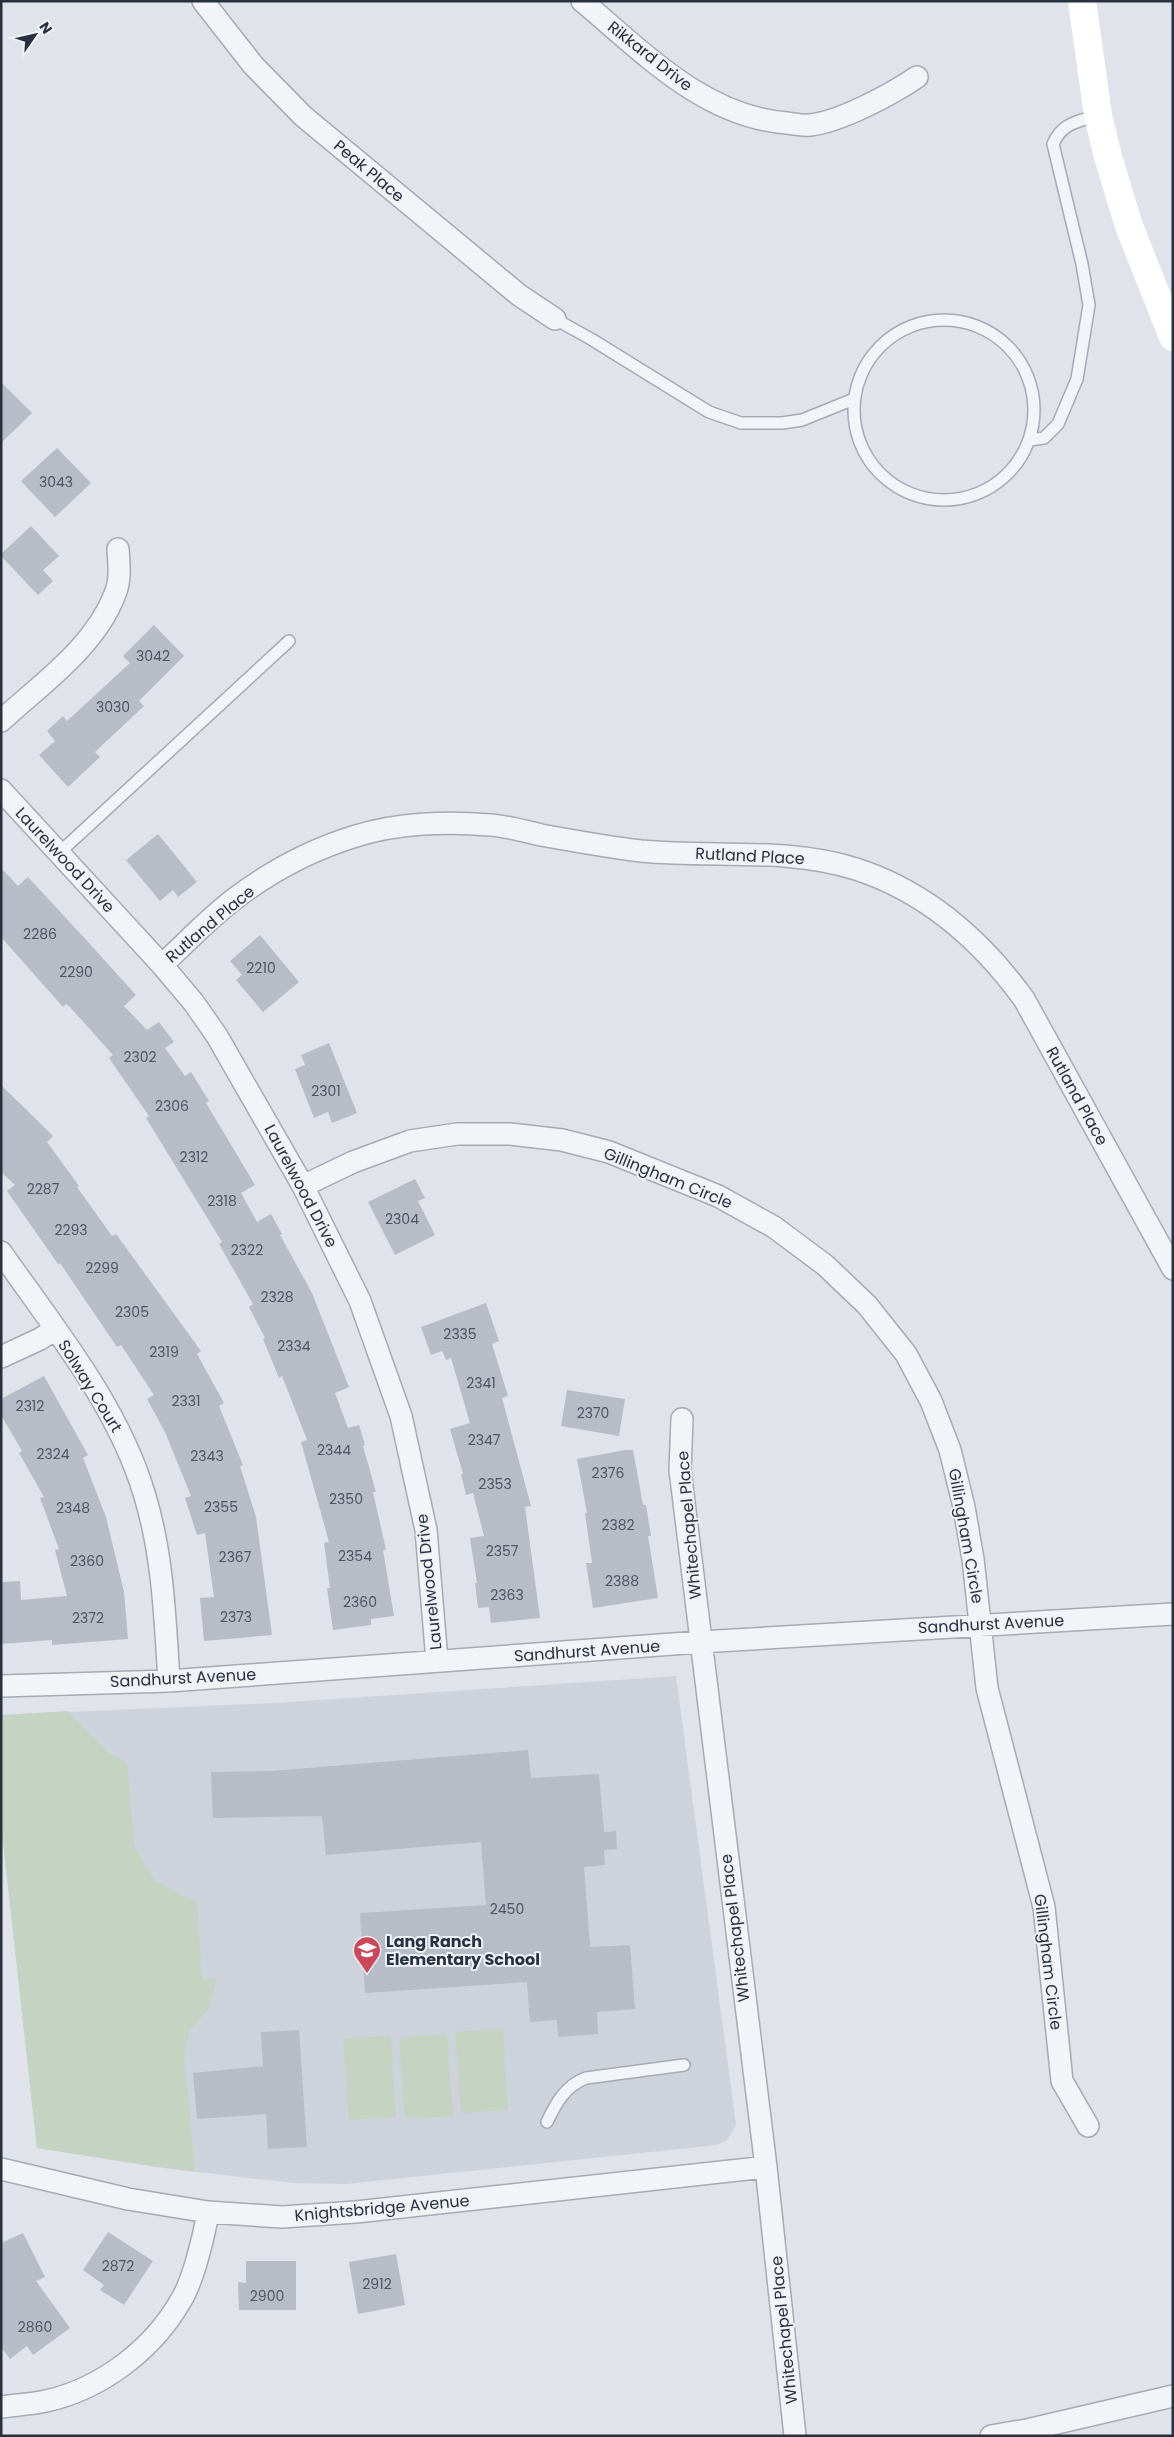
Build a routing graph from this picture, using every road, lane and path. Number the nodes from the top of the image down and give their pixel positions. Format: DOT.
graph roads {
  1 [pos="582,1"];
  2 [pos="1082,1"];
  3 [pos="211,4"];
  4 [pos="917,77"];
  5 [pos="1098,115"];
  6 [pos="555,319"];
  7 [pos="1173,337"];
  8 [pos="854,399"];
  9 [pos="1029,440"];
  10 [pos="118,549"];
  11 [pos="289,641"];
  12 [pos="1,721"];
  13 [pos="1,790"];
  14 [pos="59,853"];
  15 [pos="162,965"];
  16 [pos="303,1186"];
  17 [pos="1,1252"];
  18 [pos="1173,1269"];
  19 [pos="55,1328"];
  20 [pos="1,1357"];
  21 [pos="682,1419"];
  22 [pos="1173,1614"];
  23 [pos="981,1624"];
  24 [pos="700,1642"];
  25 [pos="437,1662"];
  26 [pos="169,1681"];
  27 [pos="1,1686"];
  28 [pos="684,2065"];
  29 [pos="546,2122"];
  30 [pos="1088,2126"];
  31 [pos="766,2167"];
  32 [pos="1,2169"];
  33 [pos="208,2212"];
  34 [pos="1173,2396"];
  35 [pos="1,2407"];
  36 [pos="795,2436"];
  37 [pos="991,2436"];
  1 -- 4 [label="street, Rikkard Drive"];
  2 -- 5 [label="street"];
  3 -- 6 [label="street, Peak Place"];
  5 -- 7 [label="street"];
  5 -- 9 [label="lane"];
  6 -- 8 [label="lane"];
  8 -- 9 [label="lane"];
  8 -- 9 [label="lane"];
  10 -- 12 [label="street"];
  11 -- 14 [label="lane"];
  13 -- 14 [label="street, Laurelwood Drive"];
  14 -- 15 [label="street, Laurelwood Drive"];
  15 -- 16 [label="street, Laurelwood Drive"];
  15 -- 18 [label="street, Rutland Place"];
  16 -- 23 [label="street, Gillingham Circle"];
  16 -- 25 [label="street, Laurelwood Drive"];
  17 -- 19 [label="street, Solway Court"];
  19 -- 20 [label="street"];
  19 -- 26 [label="street, Solway Court"];
  21 -- 24 [label="street, Whitechapel Place"];
  22 -- 23 [label="street, Sandhurst Avenue"];
  23 -- 24 [label="street, Sandhurst Avenue"];
  23 -- 30 [label="street, Gillingham Circle"];
  24 -- 25 [label="street, Sandhurst Avenue"];
  24 -- 31 [label="street, Whitechapel Place"];
  25 -- 26 [label="street, Sandhurst Avenue"];
  26 -- 27 [label="street, Sandhurst Avenue"];
  28 -- 29 [label="lane"];
  31 -- 33 [label="street, Knightsbridge Avenue"];
  31 -- 36 [label="street, Whitechapel Place"];
  32 -- 33 [label="street, Knightsbridge Avenue"];
  33 -- 35 [label="street"];
  34 -- 37 [label="street"];
}
